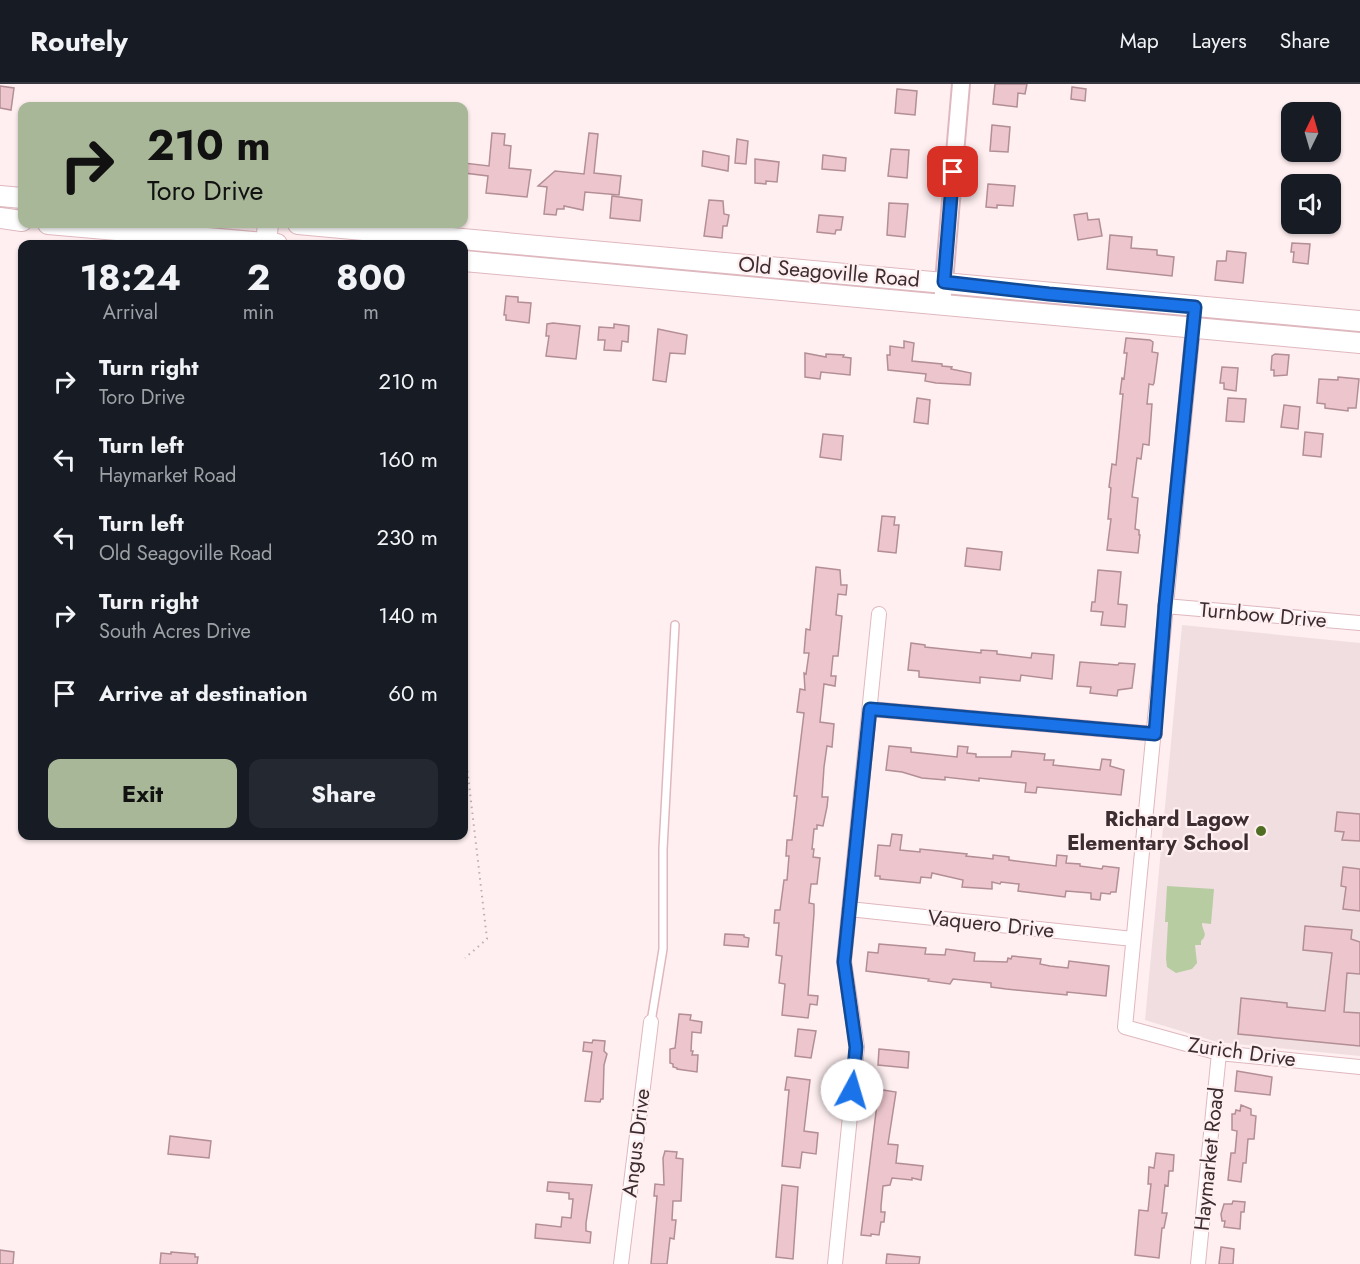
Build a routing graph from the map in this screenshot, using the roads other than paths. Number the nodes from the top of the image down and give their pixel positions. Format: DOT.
graph roads {
  1 [pos="961,84"];
  2 [pos="0,196"];
  3 [pos="18,198"];
  4 [pos="0,218"];
  5 [pos="18,220"];
  6 [pos="126,228"];
  7 [pos="329,228"];
  8 [pos="236,240"];
  9 [pos="422,240"];
  10 [pos="468,243"];
  11 [pos="602,251"];
  12 [pos="468,261"];
  13 [pos="600,273"];
  14 [pos="944,282"];
  15 [pos="942,305"];
  16 [pos="1195,307"];
  17 [pos="1360,321"];
  18 [pos="1193,327"];
  19 [pos="1360,343"];
  20 [pos="1165,606"];
  21 [pos="879,614"];
  22 [pos="1360,623"];
  23 [pos="675,625"];
  24 [pos="870,709"];
  25 [pos="1155,734"];
  26 [pos="849,909"];
  27 [pos="1133,939"];
  28 [pos="651,1022"];
  29 [pos="1219,1053"];
  30 [pos="1360,1067"];
  31 [pos="621,1264"];
  32 [pos="836,1264"];
  33 [pos="1198,1264"];
  1 -- 14 [label="street"];
  2 -- 3 [label="main road"];
  4 -- 5 [label="main road"];
  6 -- 8 [label="main road"];
  7 -- 9 [label="main road, Old Seagoville Road"];
  10 -- 11 [label="main road, Old Seagoville Road"];
  11 -- 13 [label="main road"];
  11 -- 14 [label="main road, Old Seagoville Road"];
  12 -- 13 [label="main road, Old Seagoville Road"];
  13 -- 15 [label="main road, Old Seagoville Road"];
  14 -- 15 [label="street"];
  14 -- 16 [label="main road, Old Seagoville Road"];
  15 -- 18 [label="main road, Old Seagoville Road"];
  16 -- 17 [label="main road, Old Seagoville Road"];
  16 -- 18 [label="street"];
  18 -- 19 [label="main road, Old Seagoville Road"];
  18 -- 20 [label="street"];
  20 -- 22 [label="street, Turnbow Drive"];
  20 -- 25 [label="street"];
  21 -- 24 [label="street"];
  23 -- 28 [label="lane"];
  24 -- 25 [label="street"];
  24 -- 26 [label="street"];
  25 -- 27 [label="street"];
  26 -- 27 [label="street, Vaquero Drive"];
  26 -- 32 [label="street"];
  27 -- 29 [label="street, Zurich Drive"];
  28 -- 31 [label="street, Angus Drive"];
  29 -- 30 [label="street, Zurich Drive"];
  29 -- 33 [label="street, Haymarket Road"];
}
